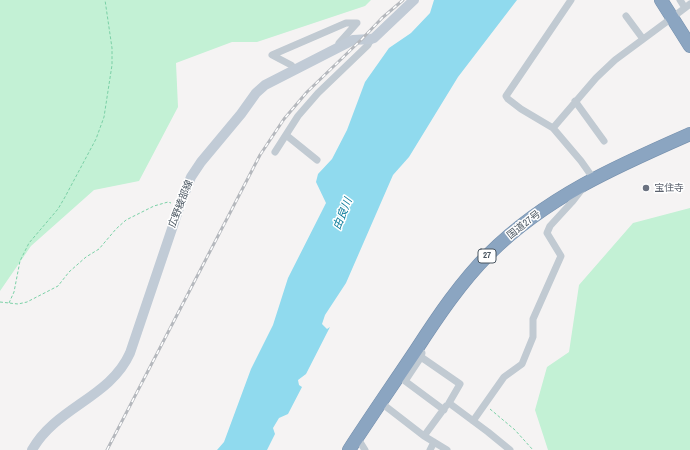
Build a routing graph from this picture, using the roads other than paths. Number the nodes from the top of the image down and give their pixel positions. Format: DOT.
graph roads {
  1 [pos="414,0"];
  2 [pos="571,0"];
  3 [pos="661,0"];
  4 [pos="680,0"];
  5 [pos="688,6"];
  6 [pos="677,14"];
  7 [pos="626,16"];
  8 [pos="669,20"];
  9 [pos="371,39"];
  10 [pos="643,39"];
  11 [pos="342,46"];
  12 [pos="690,46"];
  13 [pos="296,70"];
  14 [pos="575,101"];
  15 [pos="553,128"];
  16 [pos="690,134"];
  17 [pos="286,135"];
  18 [pos="604,141"];
  19 [pos="274,152"];
  20 [pos="317,160"];
  21 [pos="588,181"];
  22 [pos="419,352"];
  23 [pos="380,402"];
  24 [pos="449,403"];
  25 [pos="444,410"];
  26 [pos="473,421"];
  27 [pos="424,436"];
  28 [pos="357,437"];
  29 [pos="434,442"];
  30 [pos="32,450"];
  31 [pos="349,450"];
  32 [pos="365,450"];
  33 [pos="430,450"];
  34 [pos="447,450"];
  35 [pos="510,450"];
  1 -- 9 [label="main road"];
  2 -- 15 [label="street"];
  3 -- 12 [label="highway"];
  4 -- 5 [label="street"];
  5 -- 6 [label="street"];
  7 -- 10 [label="street"];
  8 -- 10 [label="street"];
  9 -- 11 [label="main road, 広野綾部線"];
  9 -- 17 [label="street"];
  10 -- 14 [label="street"];
  11 -- 13 [label="main road, 広野綾部線"];
  11 -- 13 [label="street"];
  13 -- 30 [label="main road, 広野綾部線"];
  14 -- 15 [label="street"];
  14 -- 18 [label="street"];
  15 -- 21 [label="street"];
  16 -- 21 [label="highway, 国道27号 / 27"];
  17 -- 19 [label="street"];
  17 -- 20 [label="street"];
  21 -- 22 [label="highway, 国道27号 / 27"];
  21 -- 26 [label="street"];
  22 -- 23 [label="highway, 国道27号 / 27"];
  22 -- 24 [label="street"];
  22 -- 25 [label="street"];
  23 -- 27 [label="street"];
  23 -- 28 [label="highway, 国道27号 / 27"];
  24 -- 25 [label="street"];
  24 -- 26 [label="street"];
  25 -- 27 [label="street"];
  26 -- 35 [label="street"];
  27 -- 29 [label="street"];
  28 -- 31 [label="highway, 国道27号 / 27"];
  28 -- 32 [label="street"];
  29 -- 33 [label="street"];
  29 -- 34 [label="street"];
}
